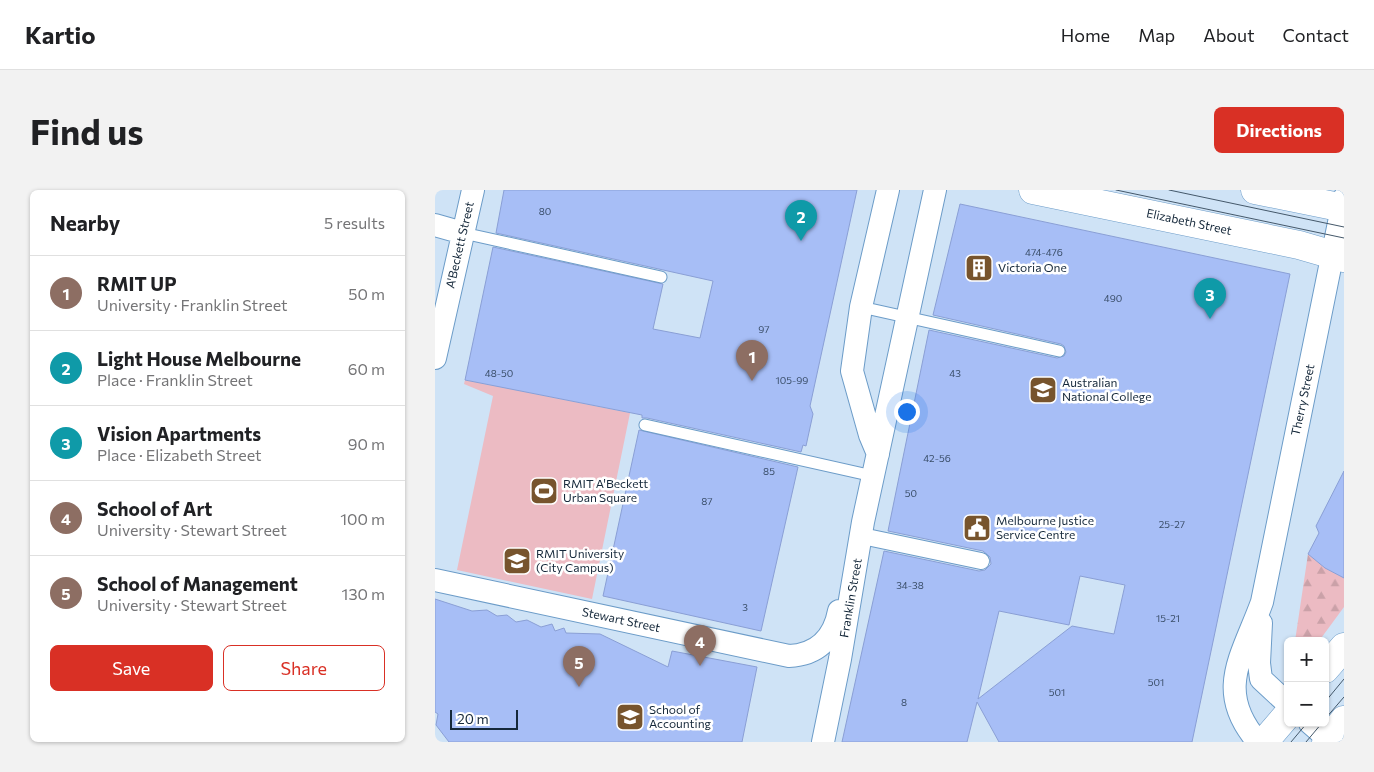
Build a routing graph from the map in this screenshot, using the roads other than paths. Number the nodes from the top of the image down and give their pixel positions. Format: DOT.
graph roads {
  1 [pos="473,190"];
  2 [pos="887,190"];
  3 [pos="935,190"];
  4 [pos="1033,190"];
  5 [pos="1255,190"];
  6 [pos="1343,205"];
  7 [pos="435,225"];
  8 [pos="463,233"];
  9 [pos="1338,257"];
  10 [pos="661,277"];
  11 [pos="861,307"];
  12 [pos="907,318"];
  13 [pos="1059,351"];
  14 [pos="435,358"];
  15 [pos="645,425"];
  16 [pos="878,454"];
  17 [pos="873,476"];
  18 [pos="862,536"];
  19 [pos="981,561"];
  20 [pos="853,579"];
  21 [pos="435,580"];
  22 [pos="1261,602"];
  23 [pos="843,642"];
  24 [pos="1344,647"];
  25 [pos="807,653"];
  26 [pos="1329,664"];
  27 [pos="1284,700"];
  28 [pos="1284,719"];
  29 [pos="823,742"];
  30 [pos="1258,742"];
  31 [pos="1264,742"];
  1 -- 8 [label="street, A'Beckett Street"];
  2 -- 11 [label="street"];
  3 -- 12 [label="street, Franklin Street"];
  4 -- 9 [label="street, Elizabeth Street"];
  5 -- 6 [label="street"];
  6 -- 9 [label="street, Therry Street"];
  7 -- 8 [label="street"];
  8 -- 10 [label="lane"];
  8 -- 14 [label="street, A'Beckett Street"];
  9 -- 22 [label="street, Therry Street"];
  11 -- 12 [label="lane"];
  11 -- 16 [label="street"];
  12 -- 13 [label="lane"];
  12 -- 16 [label="street, Franklin Street"];
  15 -- 17 [label="lane"];
  16 -- 17 [label="street, Franklin Street"];
  17 -- 18 [label="street, Franklin Street"];
  18 -- 19 [label="street"];
  18 -- 20 [label="street, Franklin Street"];
  20 -- 23 [label="street, Franklin Street"];
  20 -- 25 [label="street, Stewart Street"];
  21 -- 25 [label="street, Stewart Street"];
  22 -- 27 [label="street, Therry Street"];
  22 -- 30 [label="street, Therry Street"];
  23 -- 25 [label="street, Stewart Street"];
  23 -- 29 [label="street, Franklin Street"];
  24 -- 26 [label="street"];
  28 -- 31 [label="street"];
}
